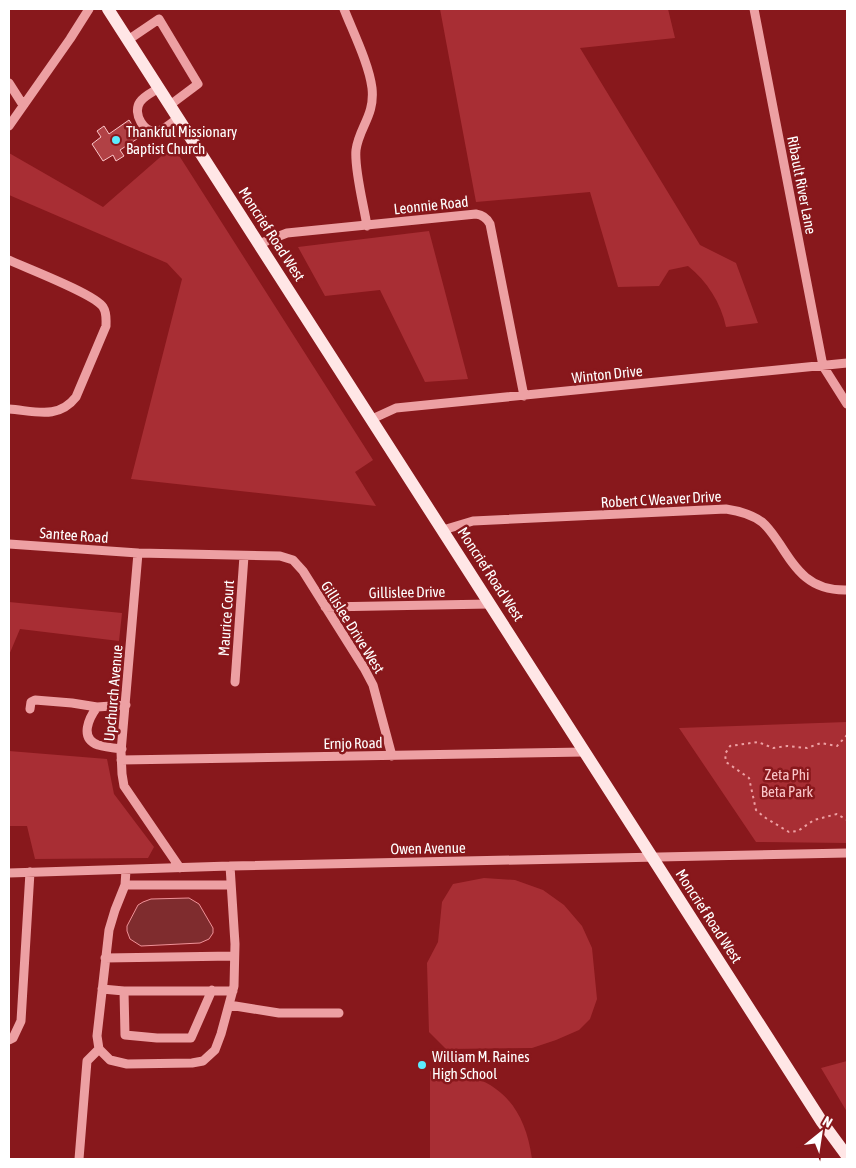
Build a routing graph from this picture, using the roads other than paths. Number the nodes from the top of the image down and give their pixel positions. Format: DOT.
graph roads {
  1 [pos="89,9"];
  2 [pos="108,9"];
  3 [pos="344,9"];
  4 [pos="754,9"];
  5 [pos="128,40"];
  6 [pos="9,83"];
  7 [pos="159,88"];
  8 [pos="23,105"];
  9 [pos="170,105"];
  10 [pos="178,118"];
  11 [pos="9,126"];
  12 [pos="367,226"];
  13 [pos="259,244"];
  14 [pos="9,260"];
  15 [pos="847,362"];
  16 [pos="823,366"];
  17 [pos="524,396"];
  18 [pos="847,404"];
  19 [pos="9,409"];
  20 [pos="372,419"];
  21 [pos="443,530"];
  22 [pos="9,544"];
  23 [pos="138,553"];
  24 [pos="244,556"];
  25 [pos="847,590"];
  26 [pos="490,604"];
  27 [pos="324,607"];
  28 [pos="235,682"];
  29 [pos="126,705"];
  30 [pos="30,708"];
  31 [pos="97,708"];
  32 [pos="122,749"];
  33 [pos="585,752"];
  34 [pos="392,756"];
  35 [pos="121,760"];
  36 [pos="847,853"];
  37 [pos="652,858"];
  38 [pos="230,866"];
  39 [pos="180,868"];
  40 [pos="126,870"];
  41 [pos="30,872"];
  42 [pos="9,873"];
  43 [pos="125,885"];
  44 [pos="231,885"];
  45 [pos="234,956"];
  46 [pos="105,958"];
  47 [pos="102,989"];
  48 [pos="212,990"];
  49 [pos="124,991"];
  50 [pos="233,991"];
  51 [pos="229,1005"];
  52 [pos="339,1013"];
  53 [pos="11,1039"];
  54 [pos="99,1049"];
  55 [pos="847,1156"];
  56 [pos="79,1159"];
  1 -- 8 [label="street"];
  2 -- 5 [label="main road, Moncrief Road West"];
  3 -- 12 [label="street"];
  4 -- 16 [label="street, Ribault River Lane"];
  5 -- 7 [label="main road, Moncrief Road West"];
  5 -- 9 [label="street"];
  6 -- 8 [label="street"];
  7 -- 9 [label="main road, Moncrief Road West"];
  7 -- 10 [label="street"];
  8 -- 11 [label="street"];
  9 -- 10 [label="main road, Moncrief Road West"];
  10 -- 13 [label="main road, Moncrief Road West"];
  12 -- 13 [label="street, Leonnie Road"];
  12 -- 17 [label="street, Leonnie Road"];
  13 -- 20 [label="main road, Moncrief Road West"];
  14 -- 19 [label="street"];
  15 -- 16 [label="street, Winton Drive"];
  16 -- 17 [label="street, Winton Drive"];
  16 -- 18 [label="street"];
  17 -- 20 [label="street, Winton Drive"];
  20 -- 21 [label="main road, Moncrief Road West"];
  21 -- 25 [label="street, Robert C Weaver Drive"];
  21 -- 26 [label="main road, Moncrief Road West"];
  22 -- 23 [label="street, Santee Road"];
  23 -- 24 [label="street"];
  23 -- 29 [label="street, Upchurch Avenue"];
  24 -- 27 [label="street, Gillislee Drive West"];
  24 -- 28 [label="street, Maurice Court"];
  26 -- 27 [label="street, Gillislee Drive"];
  26 -- 33 [label="main road, Moncrief Road West"];
  27 -- 34 [label="street, Gillislee Drive West"];
  29 -- 31 [label="street"];
  29 -- 32 [label="street, Upchurch Avenue"];
  30 -- 31 [label="street"];
  31 -- 32 [label="street"];
  32 -- 35 [label="street, Upchurch Avenue"];
  33 -- 34 [label="street, Ernjo Road"];
  33 -- 37 [label="main road, Moncrief Road West"];
  34 -- 35 [label="street, Ernjo Road"];
  35 -- 39 [label="street, Upchurch Avenue"];
  36 -- 37 [label="street, Owen Avenue"];
  37 -- 38 [label="street, Owen Avenue"];
  37 -- 55 [label="main road, Moncrief Road West"];
  38 -- 39 [label="street, Owen Avenue"];
  38 -- 44 [label="street"];
  39 -- 40 [label="street, Owen Avenue"];
  40 -- 41 [label="street, Owen Avenue"];
  40 -- 43 [label="street"];
  41 -- 42 [label="street, Owen Avenue"];
  41 -- 53 [label="street"];
  43 -- 44 [label="street"];
  43 -- 46 [label="street"];
  44 -- 45 [label="street"];
  45 -- 46 [label="street"];
  45 -- 50 [label="street"];
  46 -- 47 [label="street"];
  47 -- 49 [label="street"];
  47 -- 54 [label="street"];
  48 -- 49 [label="street"];
  48 -- 49 [label="street"];
  48 -- 50 [label="street"];
  50 -- 51 [label="street"];
  51 -- 52 [label="street"];
  51 -- 54 [label="street"];
  54 -- 56 [label="street"];
}
